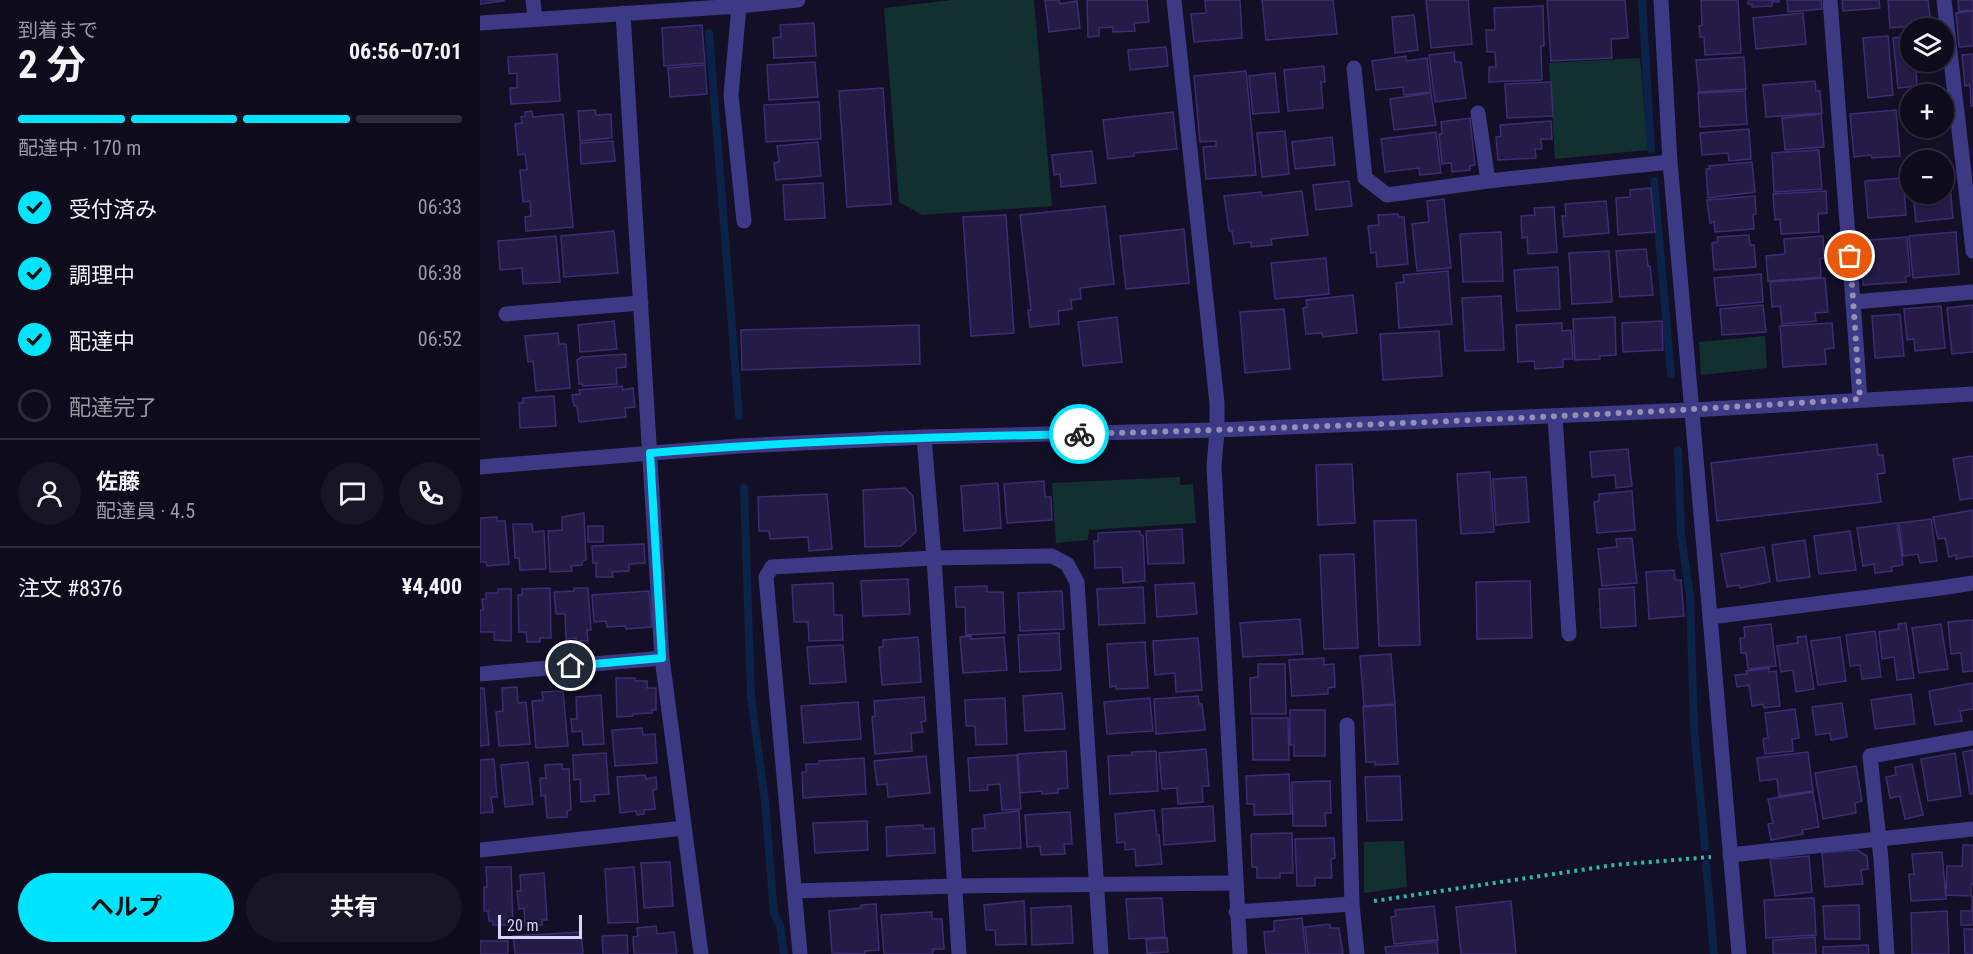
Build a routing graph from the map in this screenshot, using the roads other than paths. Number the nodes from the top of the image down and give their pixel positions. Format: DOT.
graph roads {
  1 [pos="533,0"];
  2 [pos="798,0"];
  3 [pos="1174,0"];
  4 [pos="1660,0"];
  5 [pos="1830,0"];
  6 [pos="1944,0"];
  7 [pos="739,6"];
  8 [pos="623,13"];
  9 [pos="535,19"];
  10 [pos="480,22"];
  11 [pos="1354,69"];
  12 [pos="1478,113"];
  13 [pos="1670,162"];
  14 [pos="1488,181"];
  15 [pos="744,222"];
  16 [pos="1973,250"];
  17 [pos="1973,292"];
  18 [pos="1853,302"];
  19 [pos="641,303"];
  20 [pos="506,314"];
  21 [pos="1973,394"];
  22 [pos="1860,399"];
  23 [pos="1692,410"];
  24 [pos="1555,416"];
  25 [pos="1217,430"];
  26 [pos="924,437"];
  27 [pos="650,453"];
  28 [pos="480,467"];
  29 [pos="934,558"];
  30 [pos="1973,583"];
  31 [pos="1710,617"];
  32 [pos="1569,634"];
  33 [pos="662,658"];
  34 [pos="480,674"];
  35 [pos="1347,725"];
  36 [pos="1973,738"];
  37 [pos="684,828"];
  38 [pos="1973,829"];
  39 [pos="1879,840"];
  40 [pos="480,850"];
  41 [pos="1730,855"];
  42 [pos="1235,883"];
  43 [pos="1096,884"];
  44 [pos="955,886"];
  45 [pos="794,891"];
  46 [pos="1352,904"];
  47 [pos="1236,912"];
  48 [pos="701,954"];
  49 [pos="800,954"];
  50 [pos="959,954"];
  51 [pos="1101,954"];
  52 [pos="1240,954"];
  53 [pos="1357,954"];
  54 [pos="1739,954"];
  55 [pos="1887,954"];
  1 -- 9 [label="street"];
  2 -- 7 [label="street"];
  3 -- 25 [label="street"];
  4 -- 13 [label="street"];
  5 -- 18 [label="street"];
  6 -- 16 [label="street"];
  7 -- 8 [label="street"];
  7 -- 15 [label="street"];
  8 -- 9 [label="street"];
  8 -- 19 [label="street"];
  9 -- 10 [label="street"];
  11 -- 14 [label="street"];
  12 -- 14 [label="street"];
  13 -- 14 [label="street"];
  13 -- 23 [label="street"];
  17 -- 18 [label="street"];
  18 -- 22 [label="street"];
  19 -- 20 [label="street"];
  19 -- 27 [label="street"];
  21 -- 22 [label="street"];
  22 -- 23 [label="street"];
  23 -- 24 [label="street"];
  23 -- 31 [label="street"];
  24 -- 25 [label="street"];
  24 -- 32 [label="street"];
  25 -- 26 [label="street"];
  25 -- 42 [label="street"];
  26 -- 27 [label="street"];
  26 -- 29 [label="street"];
  27 -- 28 [label="street"];
  27 -- 33 [label="street"];
  29 -- 43 [label="street"];
  29 -- 44 [label="street"];
  29 -- 45 [label="street"];
  30 -- 31 [label="street"];
  31 -- 41 [label="street"];
  33 -- 34 [label="street"];
  33 -- 37 [label="street"];
  35 -- 46 [label="street"];
  36 -- 39 [label="street"];
  37 -- 40 [label="street"];
  37 -- 48 [label="street"];
  38 -- 39 [label="street"];
  39 -- 41 [label="street"];
  39 -- 55 [label="street"];
  41 -- 54 [label="street"];
  42 -- 43 [label="street"];
  42 -- 47 [label="street"];
  43 -- 44 [label="street"];
  43 -- 51 [label="street"];
  44 -- 45 [label="street"];
  44 -- 50 [label="street"];
  45 -- 49 [label="street"];
  46 -- 47 [label="street"];
  46 -- 53 [label="street"];
  47 -- 52 [label="street"];
}
